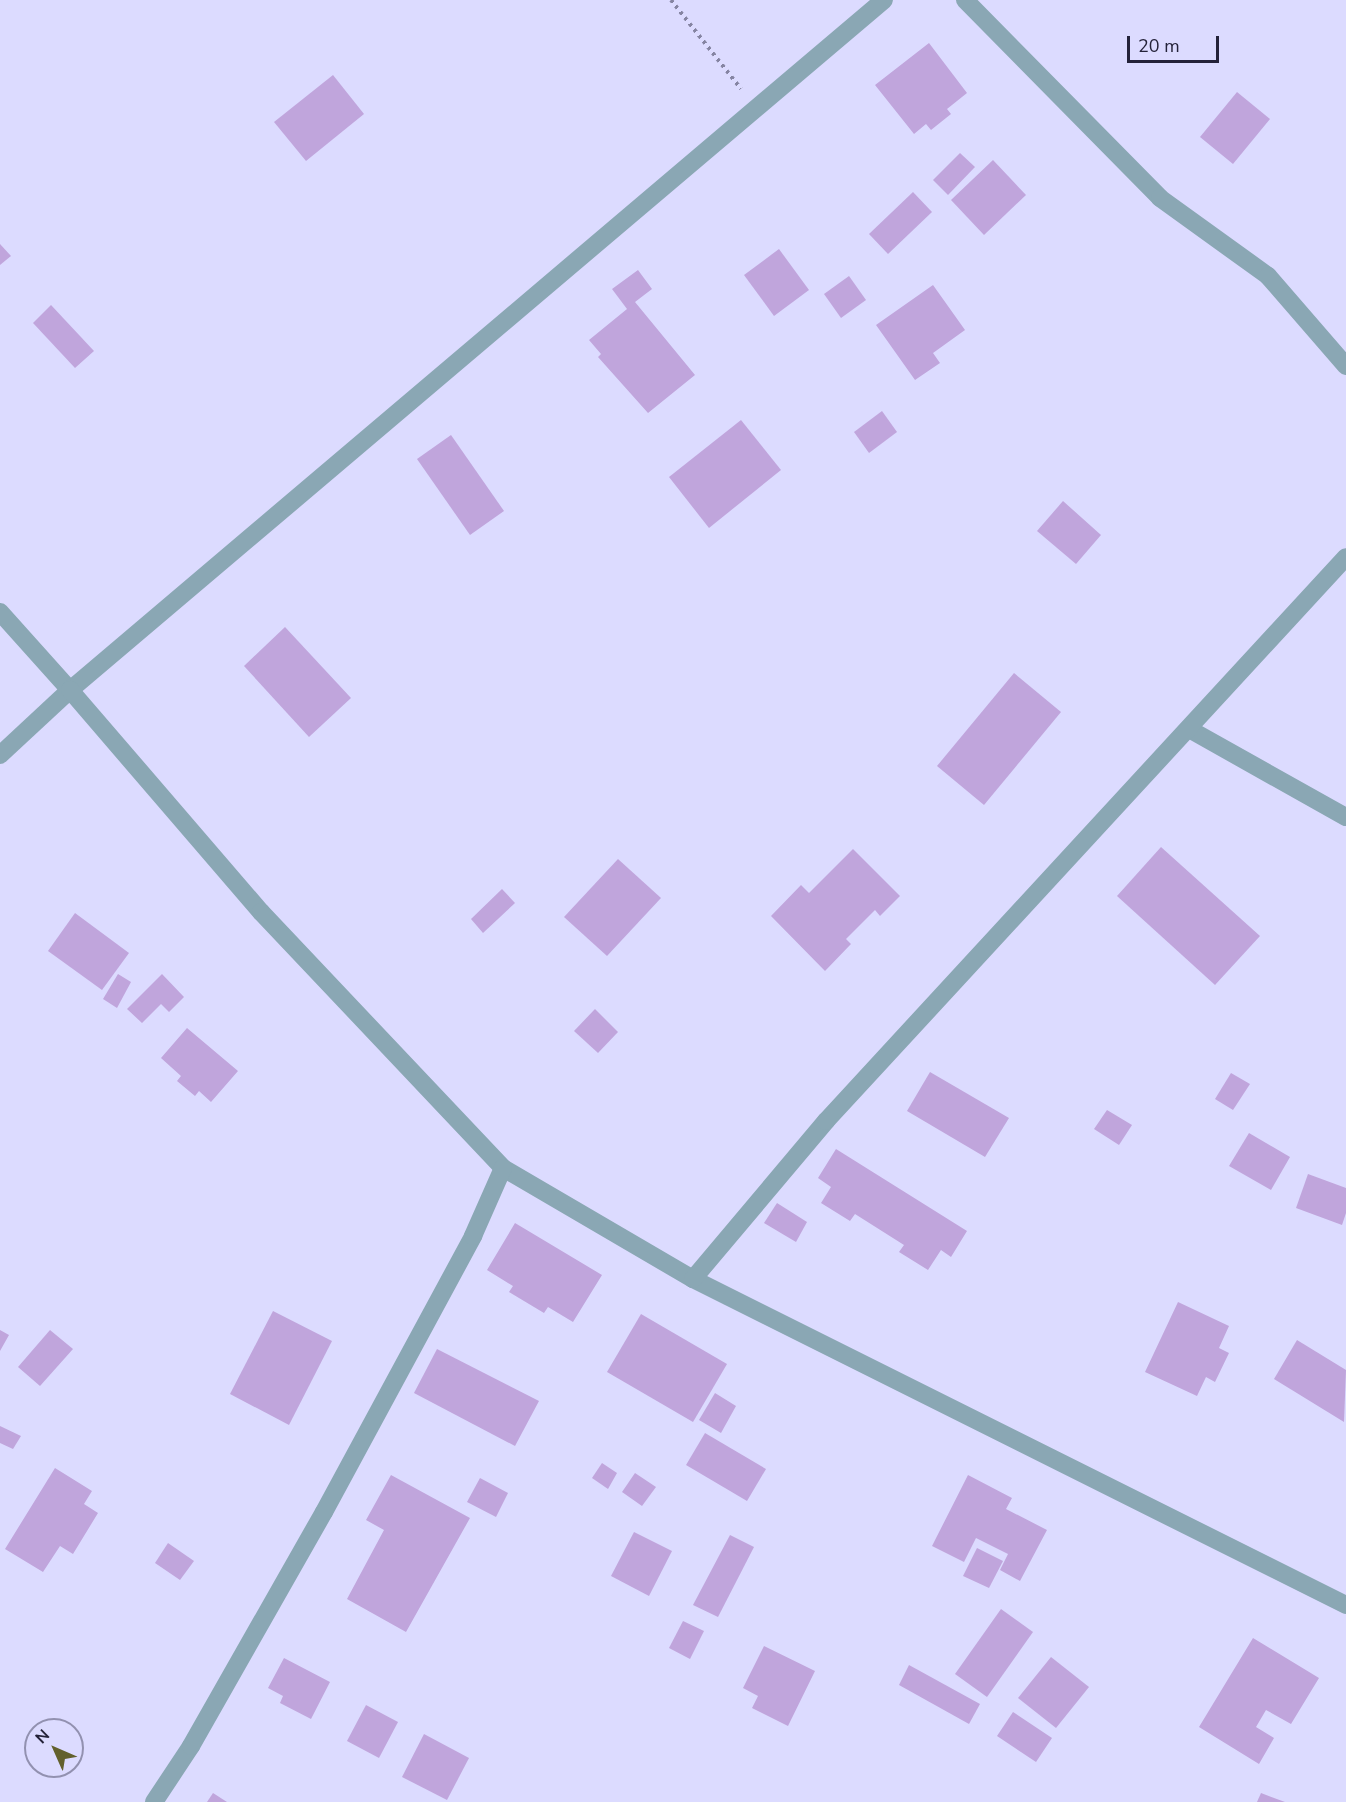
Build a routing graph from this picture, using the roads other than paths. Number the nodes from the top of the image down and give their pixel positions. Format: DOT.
graph roads {
  1 [pos="884,0"];
  2 [pos="965,0"];
  3 [pos="1346,366"];
  4 [pos="1346,557"];
  5 [pos="0,612"];
  6 [pos="70,690"];
  7 [pos="1189,729"];
  8 [pos="0,755"];
  9 [pos="1346,816"];
  10 [pos="503,1168"];
  11 [pos="693,1279"];
  12 [pos="1346,1605"];
  13 [pos="154,1802"];
  1 -- 6 [label="street"];
  2 -- 3 [label="street"];
  4 -- 7 [label="street"];
  5 -- 6 [label="street"];
  6 -- 8 [label="street"];
  6 -- 10 [label="street"];
  7 -- 9 [label="street"];
  7 -- 11 [label="street"];
  10 -- 11 [label="street"];
  10 -- 13 [label="street"];
  11 -- 12 [label="street"];
}
